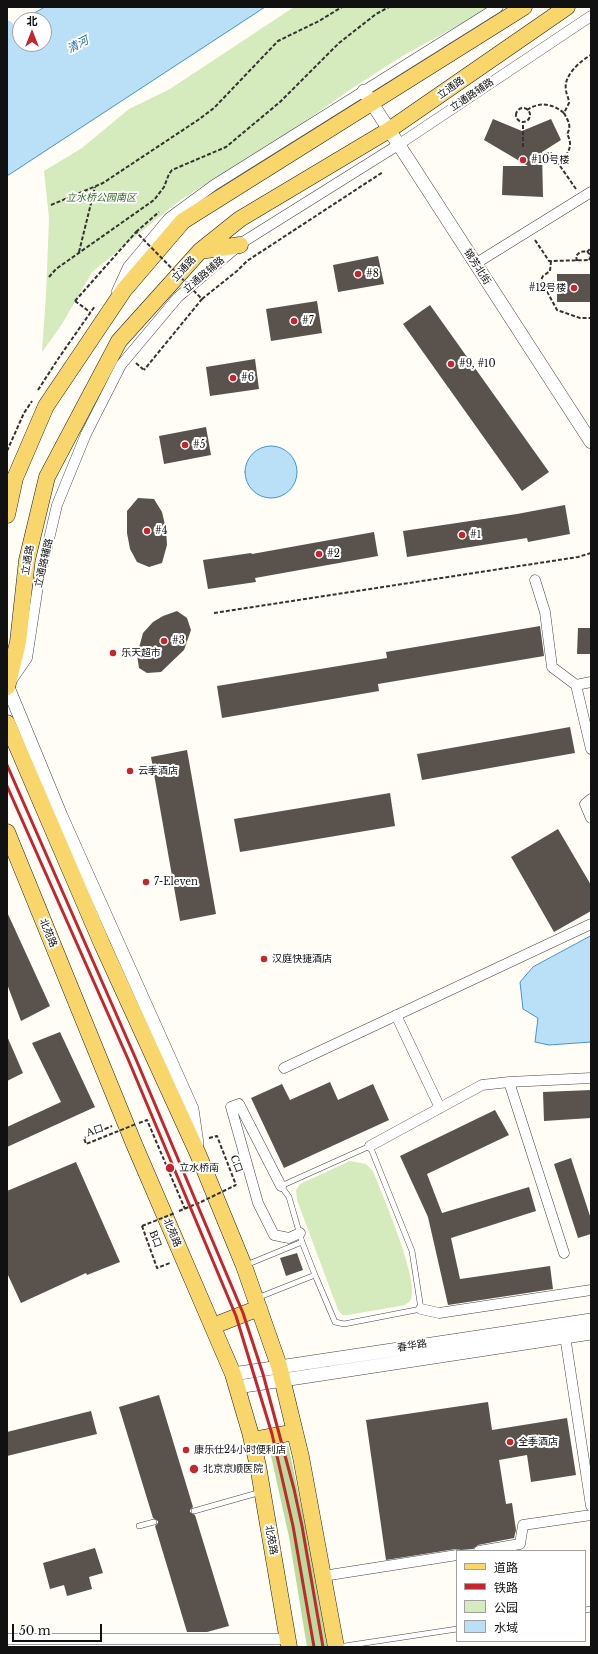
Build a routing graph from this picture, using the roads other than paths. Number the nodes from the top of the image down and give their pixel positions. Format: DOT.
graph roads {
  1 [pos="498,7"];
  2 [pos="524,7"];
  3 [pos="567,7"];
  4 [pos="591,16"];
  5 [pos="368,97"];
  6 [pos="389,130"];
  7 [pos="398,145"];
  8 [pos="591,192"];
  9 [pos="240,245"];
  10 [pos="200,251"];
  11 [pos="475,264"];
  12 [pos="591,442"];
  13 [pos="8,510"];
  14 [pos="535,580"];
  15 [pos="591,682"];
  16 [pos="576,685"];
  17 [pos="7,686"];
  18 [pos="7,723"];
  19 [pos="591,749"];
  20 [pos="591,799"];
  21 [pos="591,818"];
  22 [pos="7,832"];
  23 [pos="591,924"];
  24 [pos="396,1015"];
  25 [pos="284,1068"];
  26 [pos="591,1078"];
  27 [pos="509,1082"];
  28 [pos="440,1108"];
  29 [pos="370,1146"];
  30 [pos="198,1154"];
  31 [pos="281,1186"];
  32 [pos="301,1237"];
  33 [pos="564,1253"];
  34 [pos="244,1266"];
  35 [pos="316,1275"];
  36 [pos="591,1290"];
  37 [pos="257,1304"];
  38 [pos="421,1309"];
  39 [pos="591,1320"];
  40 [pos="212,1326"];
  41 [pos="591,1332"];
  42 [pos="565,1336"];
  43 [pos="280,1373"];
  44 [pos="235,1380"];
  45 [pos="295,1432"];
  46 [pos="252,1440"];
  47 [pos="262,1492"];
  48 [pos="591,1506"];
  49 [pos="194,1511"];
  50 [pos="591,1515"];
  51 [pos="154,1522"];
  52 [pos="139,1526"];
  53 [pos="485,1550"];
  54 [pos="456,1554"];
  55 [pos="323,1576"];
  56 [pos="456,1629"];
  57 [pos="7,1639"];
  58 [pos="289,1643"];
  59 [pos="337,1647"];
  1 -- 5 [label="street"];
  2 -- 5 [label="main road"];
  3 -- 6 [label="main road, 立通路"];
  4 -- 7 [label="street, 立通路辅路"];
  5 -- 6 [label="street, 锦芳北街"];
  5 -- 13 [label="main road"];
  6 -- 7 [label="street, 锦芳北街"];
  6 -- 10 [label="main road, 立通路"];
  7 -- 9 [label="street, 立通路辅路"];
  7 -- 11 [label="street, 锦芳北街"];
  8 -- 11 [label="street"];
  9 -- 10 [label="main road"];
  9 -- 17 [label="street, 立通路辅路"];
  10 -- 17 [label="main road, 立通路"];
  11 -- 12 [label="street, 锦芳北街"];
  14 -- 16 [label="street"];
  15 -- 16 [label="street"];
  16 -- 19 [label="street"];
  17 -- 30 [label="street"];
  18 -- 30 [label="main road"];
  20 -- 21 [label="street"];
  22 -- 40 [label="main road, 北苑路"];
  23 -- 24 [label="street"];
  24 -- 25 [label="street"];
  24 -- 28 [label="street"];
  26 -- 27 [label="street"];
  27 -- 28 [label="street"];
  27 -- 33 [label="street"];
  28 -- 29 [label="street"];
  29 -- 31 [label="lane"];
  29 -- 38 [label="lane"];
  30 -- 34 [label="main road"];
  31 -- 32 [label="lane"];
  31 -- 32 [label="street"];
  32 -- 34 [label="lane"];
  32 -- 35 [label="lane"];
  34 -- 37 [label="main road"];
  35 -- 37 [label="lane"];
  35 -- 38 [label="lane"];
  36 -- 38 [label="street"];
  37 -- 40 [label="main road"];
  37 -- 43 [label="main road"];
  39 -- 43 [label="street, 春华路"];
  40 -- 44 [label="main road, 北苑路"];
  41 -- 42 [label="street, 春华路"];
  42 -- 43 [label="street, 春华路"];
  42 -- 48 [label="street"];
  43 -- 44 [label="street, 春华路"];
  43 -- 45 [label="main road"];
  44 -- 46 [label="main road, 北苑路"];
  45 -- 46 [label="main road"];
  45 -- 55 [label="main road"];
  46 -- 47 [label="main road, 北苑路"];
  47 -- 49 [label="lane"];
  47 -- 58 [label="main road, 北苑路"];
  50 -- 53 [label="street"];
  51 -- 52 [label="lane"];
  54 -- 55 [label="street"];
  55 -- 59 [label="main road"];
  56 -- 59 [label="lane"];
  57 -- 58 [label="street"];
}
